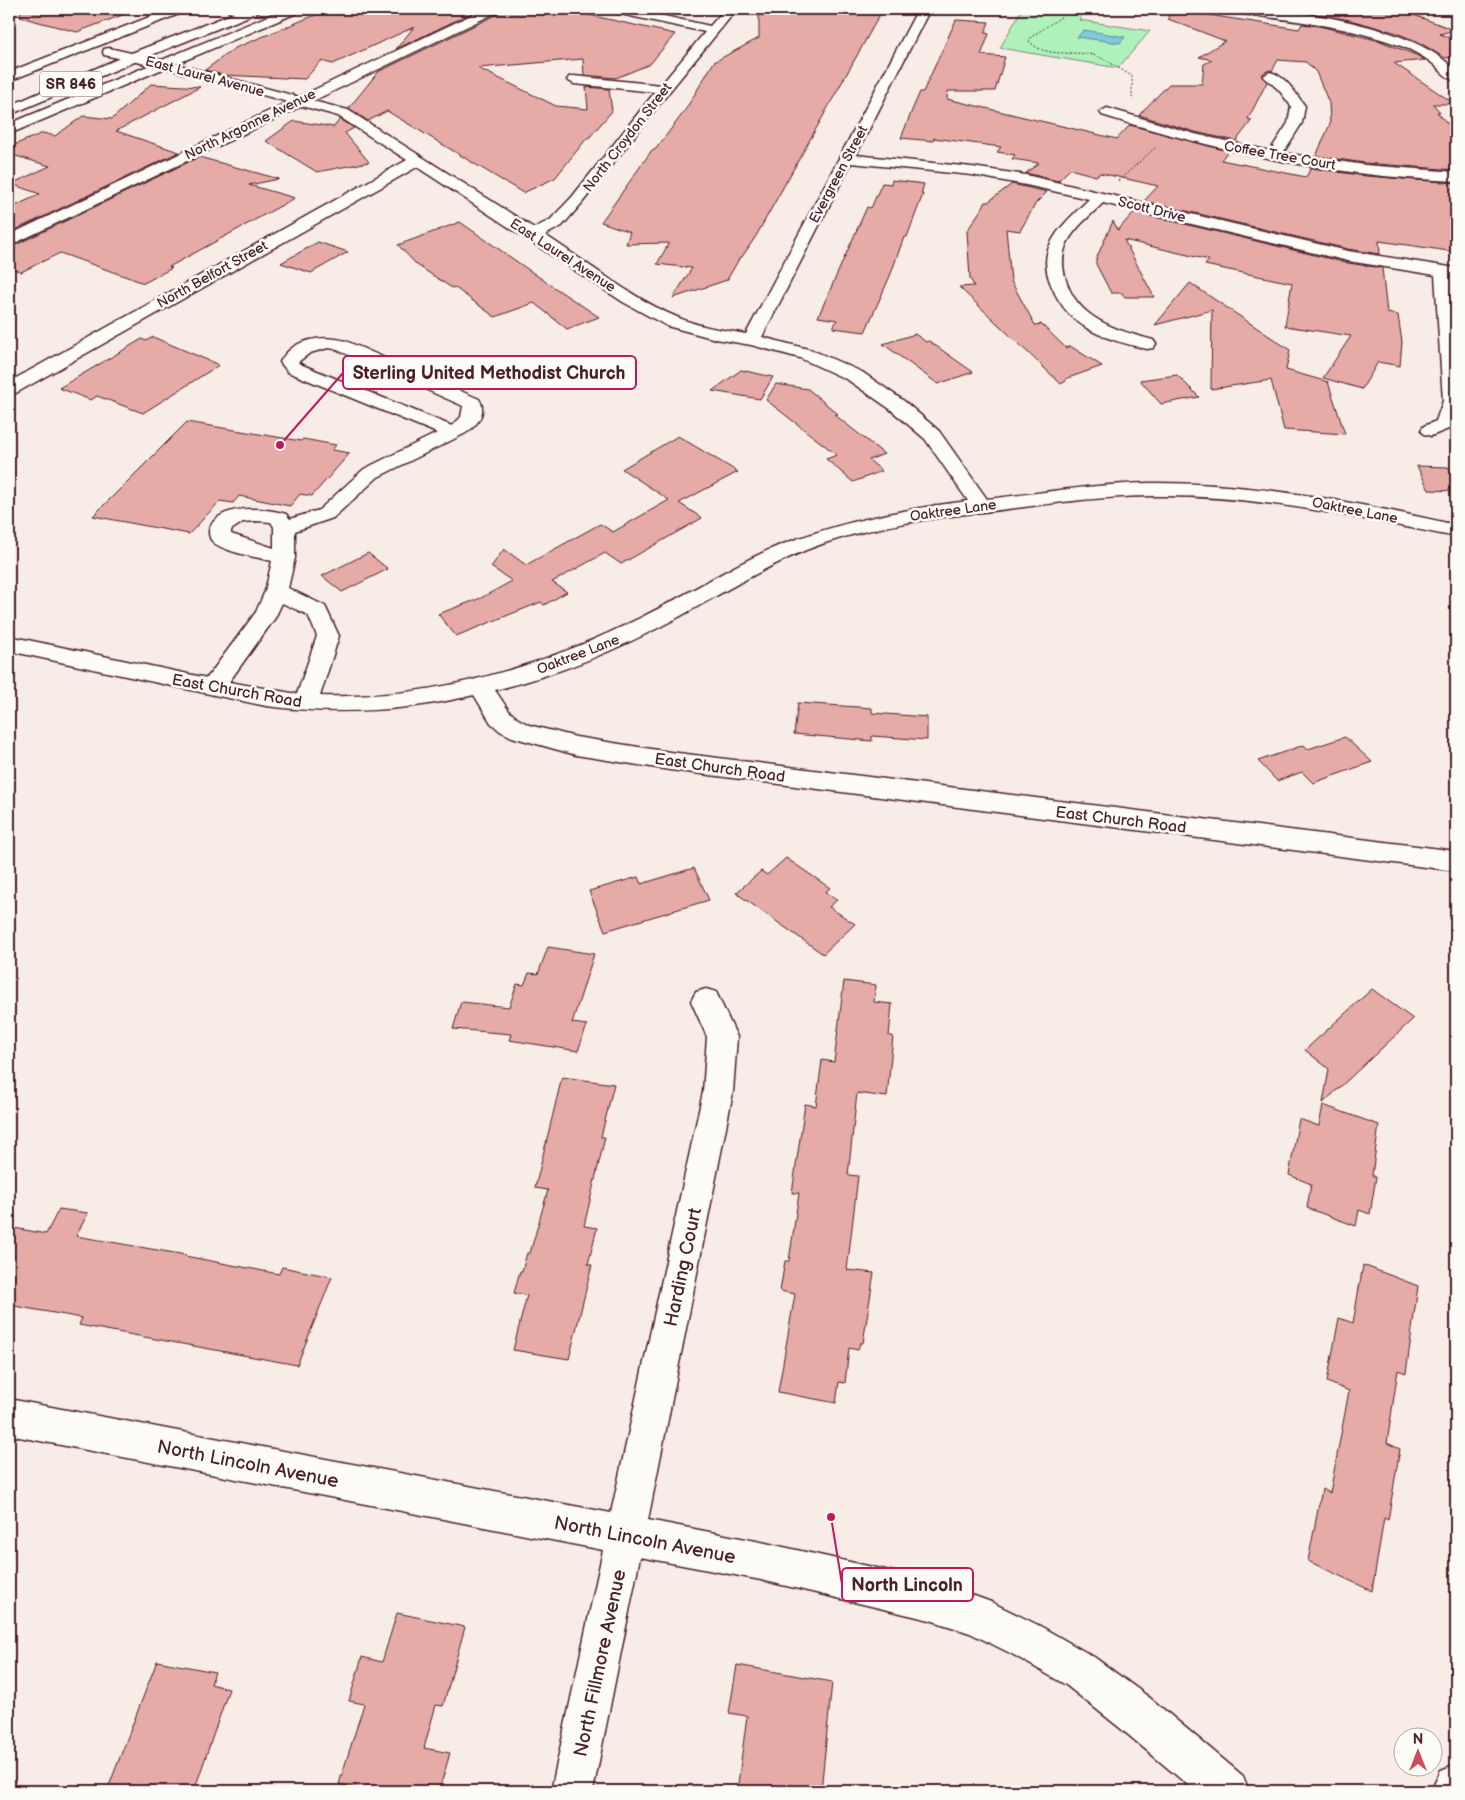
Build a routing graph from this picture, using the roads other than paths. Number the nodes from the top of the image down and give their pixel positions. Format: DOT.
graph roads {
  1 [pos="180,9"];
  2 [pos="233,9"];
  3 [pos="295,9"];
  4 [pos="493,9"];
  5 [pos="616,9"];
  6 [pos="731,9"];
  7 [pos="924,9"];
  8 [pos="1235,9"];
  9 [pos="251,10"];
  10 [pos="713,30"];
  11 [pos="130,51"];
  12 [pos="163,64"];
  13 [pos="1270,76"];
  14 [pos="9,77"];
  15 [pos="1456,78"];
  16 [pos="574,80"];
  17 [pos="664,89"];
  18 [pos="9,91"];
  19 [pos="298,100"];
  20 [pos="9,111"];
  21 [pos="1107,112"];
  22 [pos="9,129"];
  23 [pos="1274,156"];
  24 [pos="846,158"];
  25 [pos="416,161"];
  26 [pos="1456,177"];
  27 [pos="1100,197"];
  28 [pos="533,234"];
  29 [pos="9,241"];
  30 [pos="1449,273"];
  31 [pos="752,340"];
  32 [pos="1147,344"];
  33 [pos="9,389"];
  34 [pos="1431,430"];
  35 [pos="453,433"];
  36 [pos="982,506"];
  37 [pos="285,527"];
  38 [pos="1456,531"];
  39 [pos="284,558"];
  40 [pos="276,591"];
  41 [pos="9,644"];
  42 [pos="480,686"];
  43 [pos="213,687"];
  44 [pos="306,703"];
  45 [pos="1456,861"];
  46 [pos="706,1001"];
  47 [pos="9,1417"];
  48 [pos="626,1535"];
  49 [pos="1456,1785"];
  50 [pos="572,1791"];
  51 [pos="1228,1791"];
  52 [pos="1452,1791"];
  1 -- 14 [label="street"];
  2 -- 9 [label="street"];
  3 -- 12 [label="street"];
  4 -- 19 [label="street, North Argonne Avenue"];
  5 -- 10 [label="street"];
  6 -- 10 [label="street, North Croydon Street"];
  7 -- 24 [label="street, Evergreen Street"];
  8 -- 15 [label="street"];
  9 -- 11 [label="street, SR 846"];
  10 -- 17 [label="street, North Croydon Street"];
  11 -- 12 [label="street, East Laurel Avenue"];
  11 -- 18 [label="street, East Laurel Avenue / SR 846"];
  11 -- 20 [label="street, SR 846"];
  12 -- 19 [label="street, East Laurel Avenue"];
  12 -- 22 [label="street"];
  13 -- 23 [label="street"];
  16 -- 17 [label="street"];
  17 -- 28 [label="street, North Croydon Street"];
  19 -- 25 [label="street, East Laurel Avenue"];
  19 -- 29 [label="street, North Argonne Avenue"];
  21 -- 23 [label="street, Coffee Tree Court"];
  23 -- 26 [label="street, Coffee Tree Court"];
  24 -- 27 [label="street, Scott Drive"];
  24 -- 31 [label="street, Evergreen Street"];
  25 -- 28 [label="street, East Laurel Avenue"];
  25 -- 33 [label="street, North Belfort Street"];
  27 -- 30 [label="street, Scott Drive"];
  27 -- 32 [label="street"];
  28 -- 31 [label="street, East Laurel Avenue"];
  30 -- 34 [label="street"];
  31 -- 36 [label="street, East Laurel Avenue"];
  35 -- 35 [label="street"];
  35 -- 37 [label="street"];
  36 -- 38 [label="street, Oaktree Lane"];
  36 -- 42 [label="street, Oaktree Lane"];
  37 -- 39 [label="street"];
  37 -- 39 [label="street"];
  39 -- 40 [label="street"];
  40 -- 43 [label="street"];
  40 -- 44 [label="street"];
  41 -- 43 [label="street, East Church Road"];
  42 -- 44 [label="street, East Church Road"];
  42 -- 45 [label="street, East Church Road"];
  43 -- 44 [label="street, East Church Road"];
  46 -- 48 [label="street, Harding Court"];
  47 -- 48 [label="street, North Lincoln Avenue"];
  48 -- 50 [label="street, North Fillmore Avenue"];
  48 -- 51 [label="street, North Lincoln Avenue"];
  49 -- 52 [label="street"];
}
